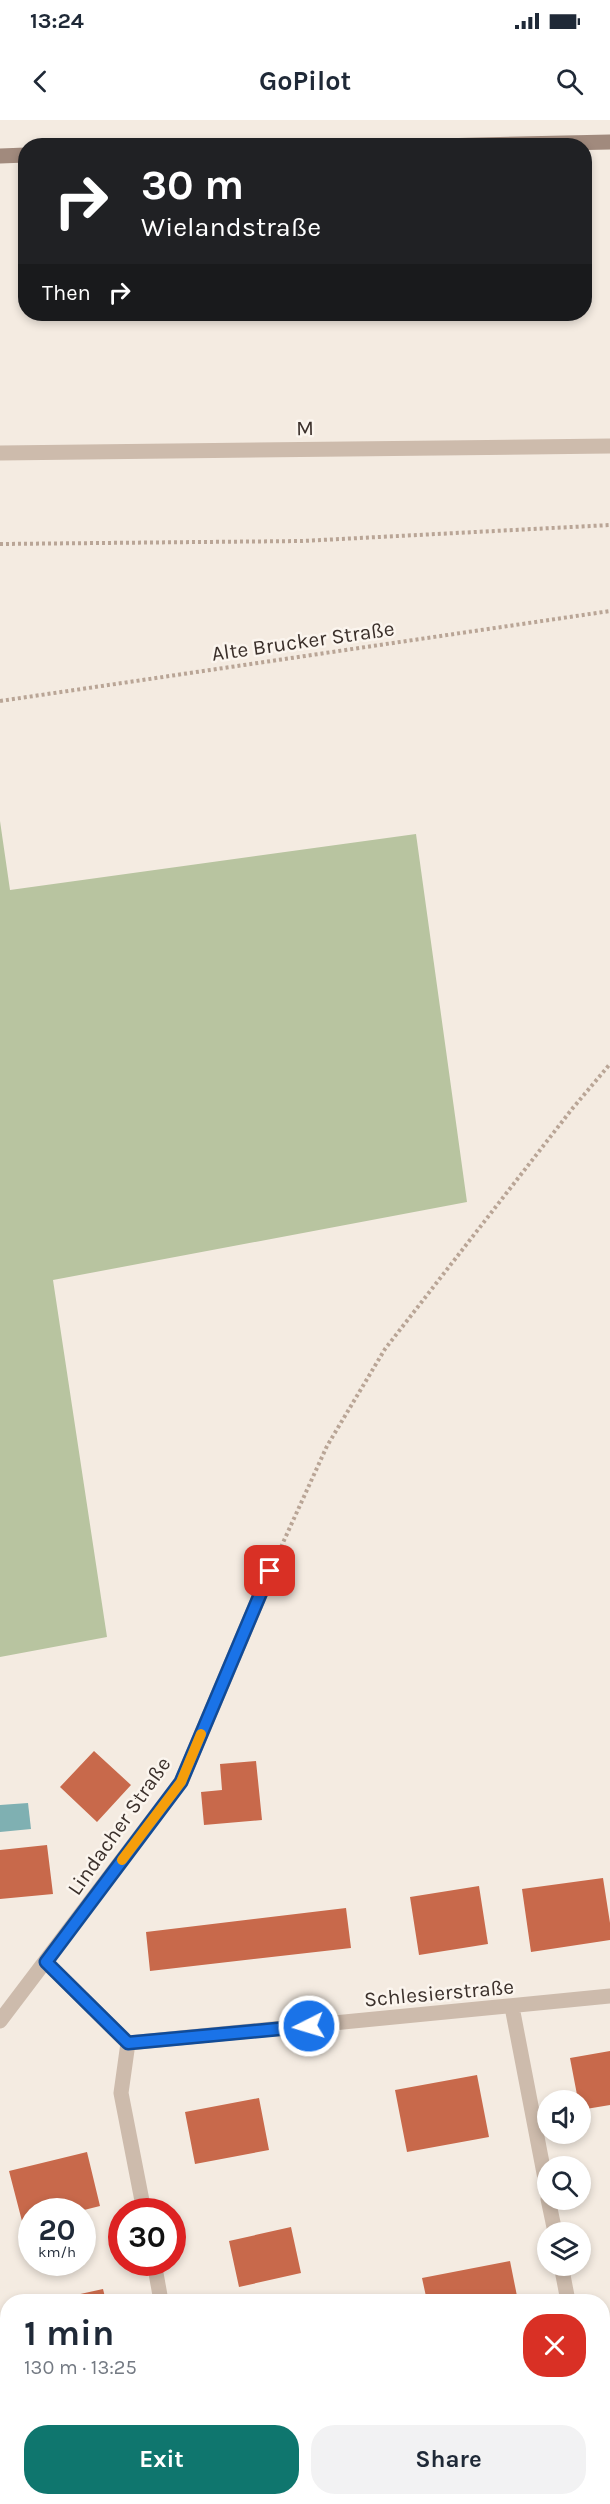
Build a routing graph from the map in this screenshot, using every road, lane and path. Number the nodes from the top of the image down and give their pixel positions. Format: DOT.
graph roads {
  1 [pos="592,142"];
  2 [pos="610,142"];
  3 [pos="18,155"];
  4 [pos="0,156"];
  5 [pos="610,446"];
  6 [pos="0,453"];
  7 [pos="610,525"];
  8 [pos="0,544"];
  9 [pos="610,611"];
  10 [pos="0,701"];
  11 [pos="610,1064"];
  12 [pos="270,1571"];
  13 [pos="46,1962"];
  14 [pos="610,1996"];
  15 [pos="512,2007"];
  16 [pos="0,2021"];
  17 [pos="128,2043"];
  18 [pos="541,2156"];
  19 [pos="141,2198"];
  20 [pos="157,2276"];
  21 [pos="563,2276"];
  22 [pos="160,2294"];
  23 [pos="567,2294"];
  1 -- 2 [label="main road"];
  3 -- 4 [label="main road"];
  5 -- 6 [label="street, M"];
  7 -- 8 [label="path"];
  9 -- 10 [label="path, Alte Brucker Straße"];
  11 -- 12 [label="path"];
  12 -- 13 [label="street, Lindacher Straße"];
  13 -- 16 [label="street, Lindacher Straße"];
  13 -- 17 [label="street"];
  14 -- 15 [label="street, Schlesierstraße"];
  15 -- 17 [label="street, Schlesierstraße"];
  15 -- 18 [label="street"];
  17 -- 19 [label="street"];
  20 -- 22 [label="street"];
  21 -- 23 [label="street"];
}
